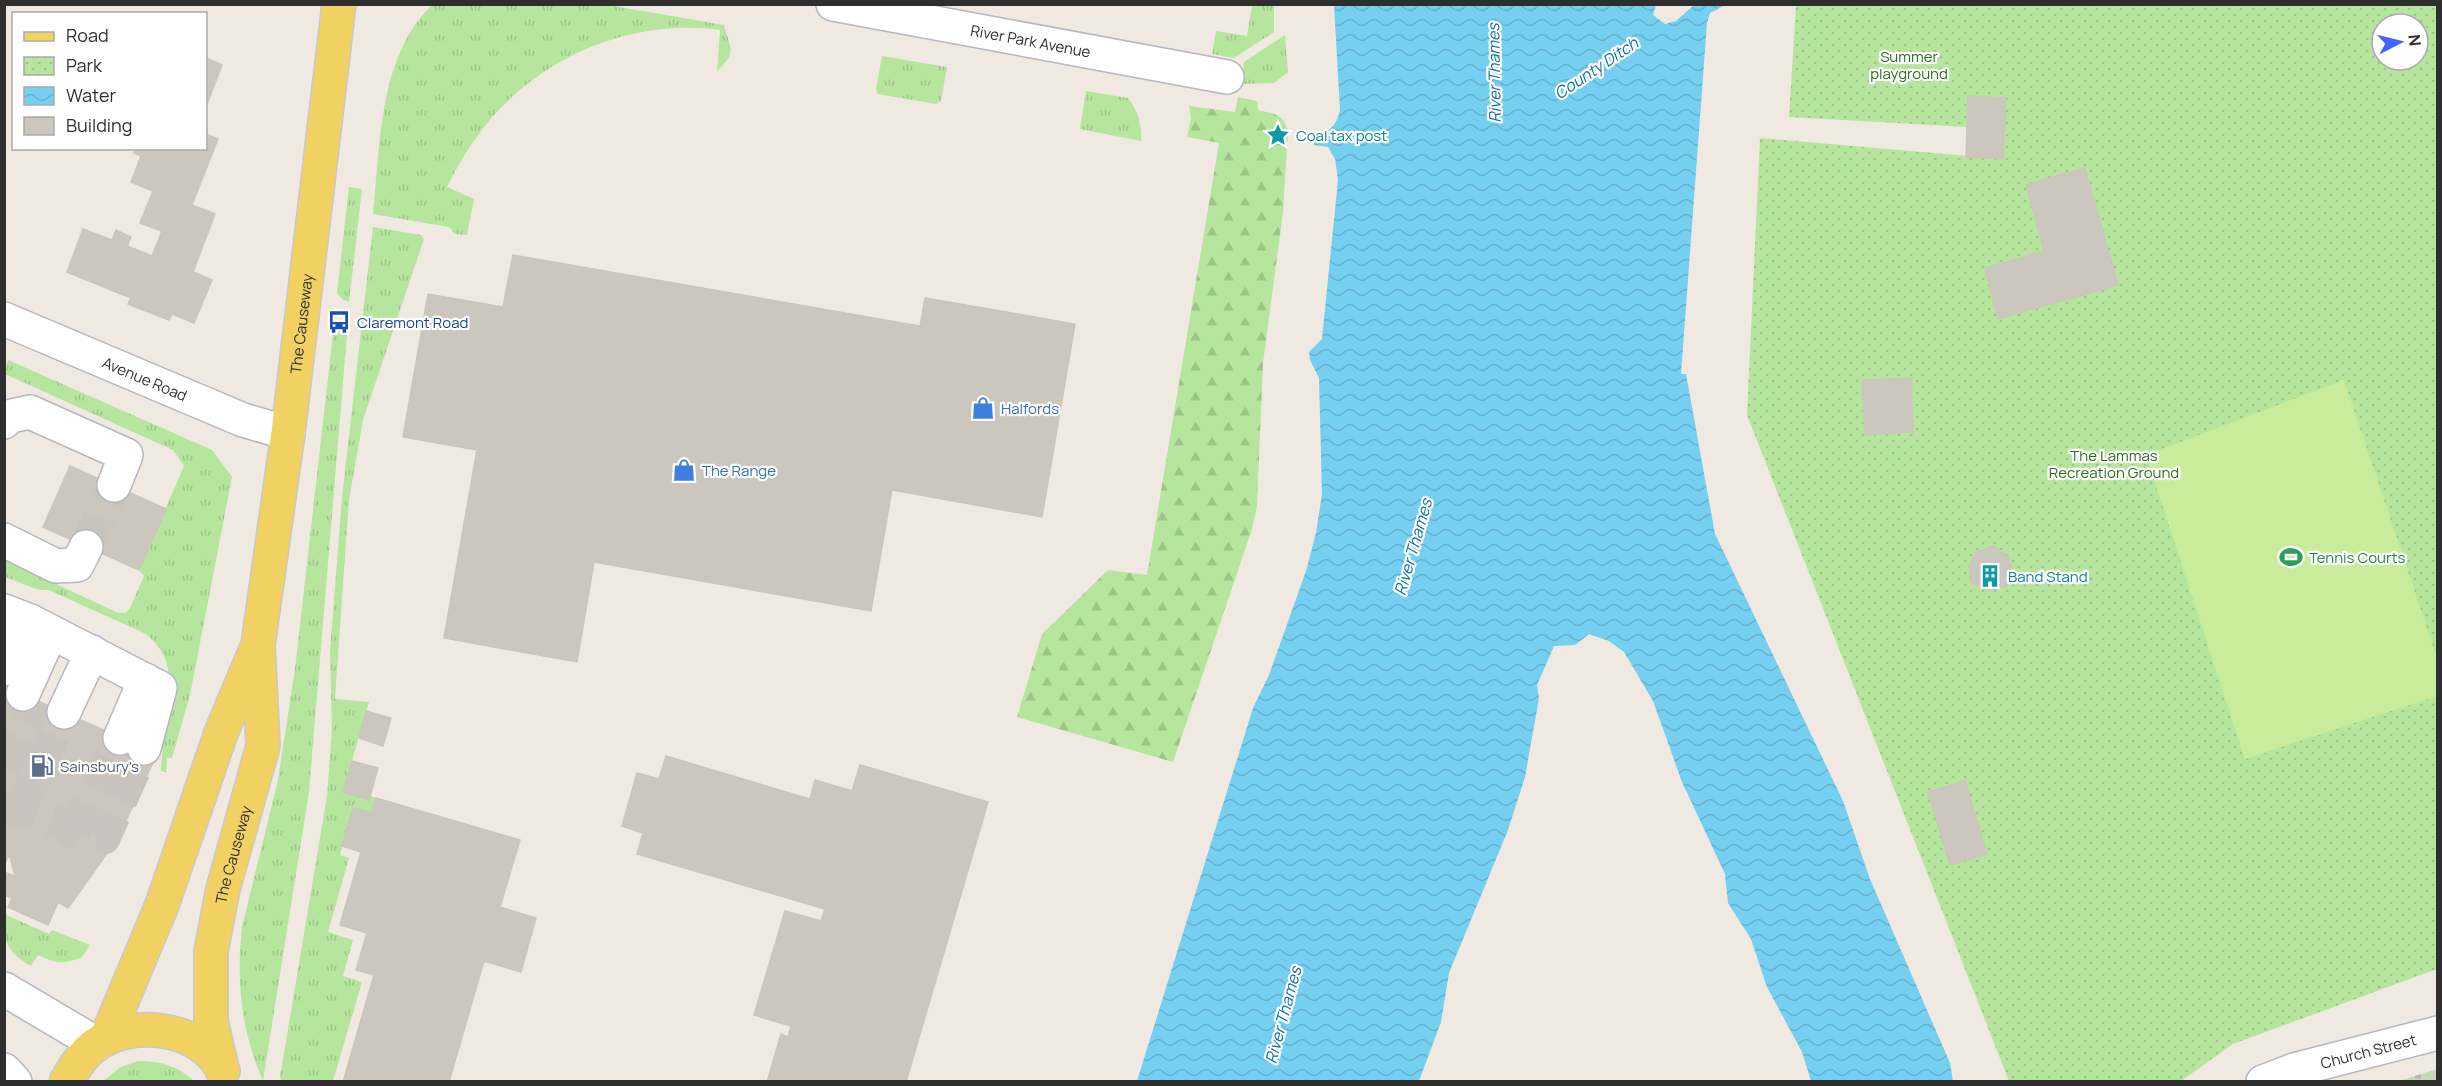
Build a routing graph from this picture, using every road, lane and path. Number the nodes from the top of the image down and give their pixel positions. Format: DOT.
graph roads {
  1 [pos="339,4"];
  2 [pos="833,4"];
  3 [pos="1227,77"];
  4 [pos="4,319"];
  5 [pos="4,422"];
  6 [pos="288,433"];
  7 [pos="114,485"];
  8 [pos="4,540"];
  9 [pos="86,547"];
  10 [pos="59,636"];
  11 [pos="258,645"];
  12 [pos="43,700"];
  13 [pos="132,743"];
  14 [pos="4,989"];
  15 [pos="2438,1034"];
  16 [pos="101,1042"];
  17 [pos="4,1070"];
  18 [pos="225,1073"];
  19 [pos="15,1082"];
  20 [pos="66,1082"];
  21 [pos="2263,1082"];
  1 -- 6 [label="main road, The Causeway"];
  2 -- 3 [label="street, River Park Avenue"];
  4 -- 6 [label="street, Avenue Road"];
  5 -- 7 [label="street"];
  6 -- 11 [label="main road, The Causeway"];
  8 -- 9 [label="street"];
  10 -- 12 [label="street"];
  10 -- 12 [label="street"];
  10 -- 12 [label="street"];
  10 -- 13 [label="street"];
  11 -- 16 [label="main road, The Causeway"];
  11 -- 18 [label="main road, The Causeway"];
  14 -- 16 [label="street"];
  15 -- 21 [label="street, Church Street"];
  16 -- 18 [label="main road"];
  16 -- 20 [label="main road"];
  17 -- 19 [label="street"];
}
